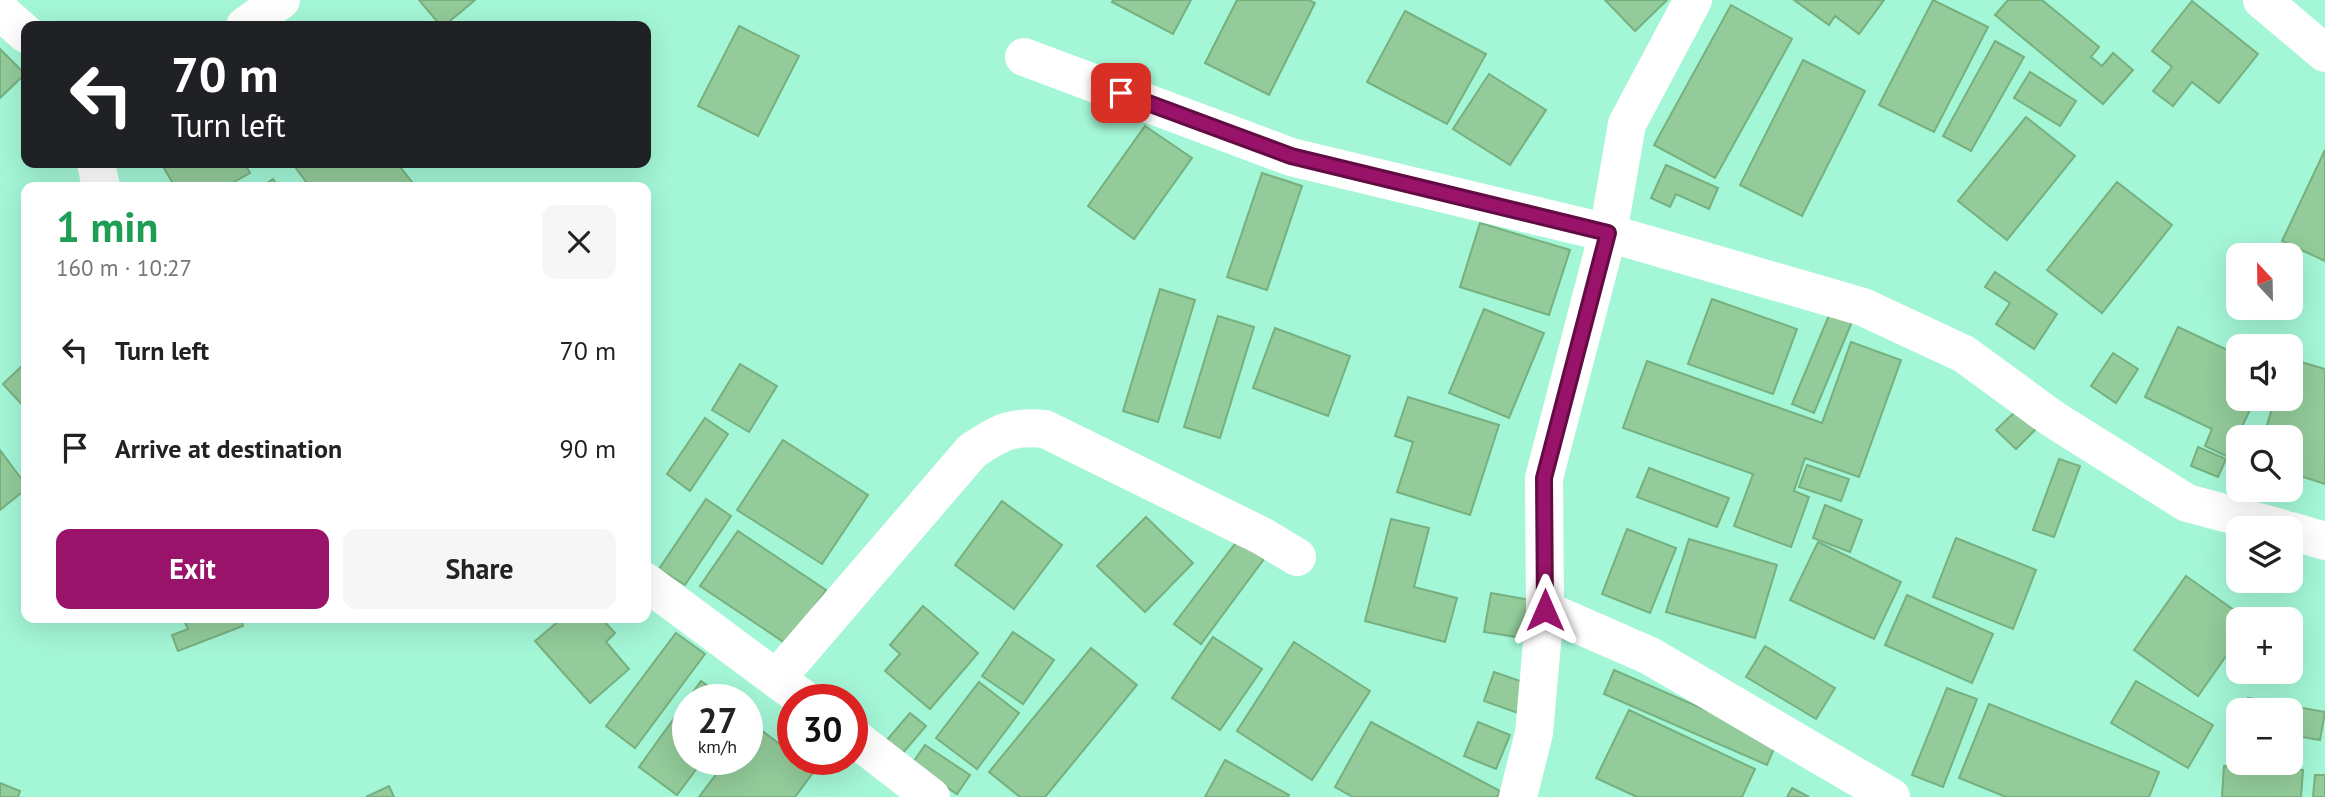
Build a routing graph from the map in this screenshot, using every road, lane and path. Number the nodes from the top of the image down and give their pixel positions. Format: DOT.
graph roads {
  1 [pos="281,0"];
  2 [pos="1693,0"];
  3 [pos="2262,0"];
  4 [pos="0,11"];
  5 [pos="253,21"];
  6 [pos="21,30"];
  7 [pos="2325,53"];
  8 [pos="1024,57"];
  9 [pos="1608,233"];
  10 [pos="2236,516"];
  11 [pos="2303,535"];
  12 [pos="2325,541"];
  13 [pos="1297,557"];
  14 [pos="651,586"];
  15 [pos="1545,610"];
  16 [pos="784,684"];
  17 [pos="795,684"];
  18 [pos="868,748"];
  19 [pos="931,797"];
  20 [pos="1518,797"];
  21 [pos="1891,797"];
  1 -- 5 [label="street"];
  2 -- 9 [label="street"];
  3 -- 7 [label="street"];
  4 -- 6 [label="street"];
  8 -- 9 [label="street"];
  9 -- 10 [label="street"];
  9 -- 15 [label="street"];
  11 -- 12 [label="street"];
  13 -- 17 [label="street"];
  14 -- 16 [label="street"];
  15 -- 20 [label="street"];
  15 -- 21 [label="street"];
  18 -- 19 [label="street"];
}
